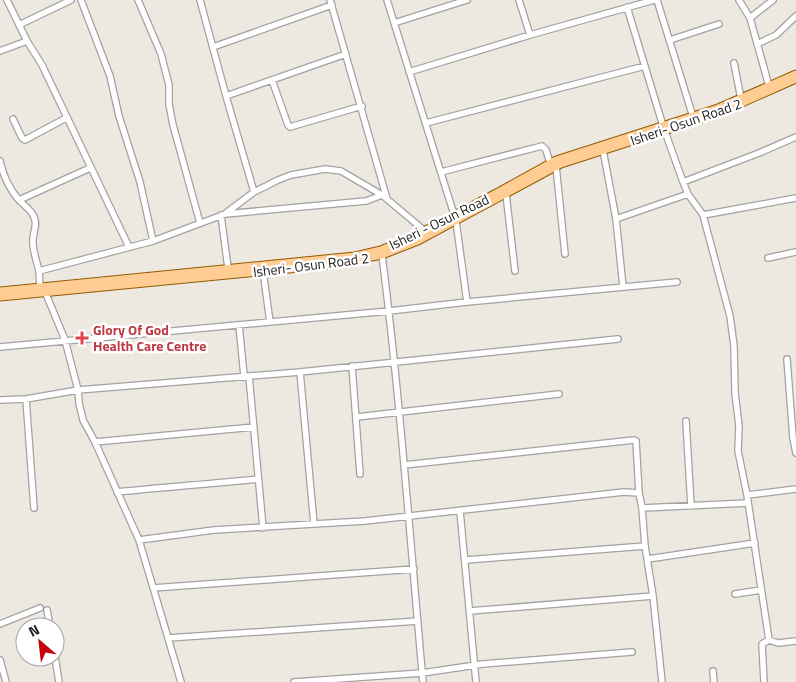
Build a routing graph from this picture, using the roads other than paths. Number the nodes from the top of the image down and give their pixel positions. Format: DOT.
graph roads {
  1 [pos="7,0"];
  2 [pos="70,0"];
  3 [pos="81,0"];
  4 [pos="138,0"];
  5 [pos="200,0"];
  6 [pos="387,0"];
  7 [pos="467,0"];
  8 [pos="519,0"];
  9 [pos="656,0"];
  10 [pos="739,0"];
  11 [pos="773,0"];
  12 [pos="331,2"];
  13 [pos="627,7"];
  14 [pos="796,16"];
  15 [pos="750,18"];
  16 [pos="394,23"];
  17 [pos="719,24"];
  18 [pos="19,25"];
  19 [pos="530,35"];
  20 [pos="670,40"];
  21 [pos="27,41"];
  22 [pos="757,44"];
  23 [pos="213,47"];
  24 [pos="0,51"];
  25 [pos="346,54"];
  26 [pos="734,63"];
  27 [pos="645,66"];
  28 [pos="409,72"];
  29 [pos="796,74"];
  30 [pos="796,79"];
  31 [pos="272,80"];
  32 [pos="769,86"];
  33 [pos="226,96"];
  34 [pos="741,99"];
  35 [pos="362,106"];
  36 [pos="693,116"];
  37 [pos="66,118"];
  38 [pos="13,119"];
  39 [pos="426,123"];
  40 [pos="664,128"];
  41 [pos="796,137"];
  42 [pos="603,150"];
  43 [pos="0,161"];
  44 [pos="553,165"];
  45 [pos="90,168"];
  46 [pos="441,172"];
  47 [pos="2,177"];
  48 [pos="683,182"];
  49 [pos="254,192"];
  50 [pos="506,194"];
  51 [pos="688,194"];
  52 [pos="385,197"];
  53 [pos="796,198"];
  54 [pos="18,200"];
  55 [pos="223,214"];
  56 [pos="703,215"];
  57 [pos="456,219"];
  58 [pos="616,219"];
  59 [pos="200,223"];
  60 [pos="425,231"];
  61 [pos="153,241"];
  62 [pos="128,247"];
  63 [pos="796,252"];
  64 [pos="566,254"];
  65 [pos="382,255"];
  66 [pos="768,258"];
  67 [pos="228,268"];
  68 [pos="40,271"];
  69 [pos="263,271"];
  70 [pos="515,271"];
  71 [pos="677,282"];
  72 [pos="623,287"];
  73 [pos="43,289"];
  74 [pos="0,291"];
  75 [pos="0,297"];
  76 [pos="466,302"];
  77 [pos="389,311"];
  78 [pos="270,322"];
  79 [pos="239,325"];
  80 [pos="618,339"];
  81 [pos="65,340"];
  82 [pos="0,347"];
  83 [pos="787,359"];
  84 [pos="394,361"];
  85 [pos="352,366"];
  86 [pos="300,372"];
  87 [pos="247,376"];
  88 [pos="78,390"];
  89 [pos="559,394"];
  90 [pos="26,399"];
  91 [pos="0,400"];
  92 [pos="399,413"];
  93 [pos="356,417"];
  94 [pos="686,421"];
  95 [pos="254,427"];
  96 [pos="95,442"];
  97 [pos="796,453"];
  98 [pos="404,465"];
  99 [pos="360,474"];
  100 [pos="258,479"];
  101 [pos="796,489"];
  102 [pos="117,492"];
  103 [pos="639,493"];
  104 [pos="747,495"];
  105 [pos="748,503"];
  106 [pos="691,506"];
  107 [pos="34,508"];
  108 [pos="642,508"];
  109 [pos="460,511"];
  110 [pos="409,516"];
  111 [pos="314,524"];
  112 [pos="263,528"];
  113 [pos="139,540"];
  114 [pos="755,542"];
  115 [pos="645,546"];
  116 [pos="648,559"];
  117 [pos="466,560"];
  118 [pos="414,569"];
  119 [pos="153,588"];
  120 [pos="761,590"];
  121 [pos="735,594"];
  122 [pos="653,596"];
  123 [pos="40,608"];
  124 [pos="47,610"];
  125 [pos="470,611"];
  126 [pos="48,617"];
  127 [pos="418,621"];
  128 [pos="0,624"];
  129 [pos="168,638"];
  130 [pos="769,640"];
  131 [pos="796,641"];
  132 [pos="632,652"];
  133 [pos="0,660"];
  134 [pos="474,666"];
  135 [pos="57,667"];
  136 [pos="713,671"];
  137 [pos="422,673"];
  138 [pos="371,679"];
  139 [pos="318,681"];
  140 [pos="6,682"];
  141 [pos="59,682"];
  142 [pos="181,682"];
  143 [pos="294,682"];
  144 [pos="422,682"];
  145 [pos="476,682"];
  146 [pos="662,682"];
  147 [pos="714,682"];
  148 [pos="764,682"];
  1 -- 18 [label="street"];
  2 -- 18 [label="street"];
  3 -- 61 [label="street"];
  4 -- 59 [label="street"];
  5 -- 23 [label="street"];
  6 -- 16 [label="street"];
  7 -- 16 [label="street"];
  8 -- 19 [label="street"];
  9 -- 13 [label="street"];
  9 -- 20 [label="street"];
  10 -- 15 [label="street"];
  11 -- 15 [label="street"];
  12 -- 23 [label="street"];
  12 -- 25 [label="street"];
  13 -- 19 [label="street"];
  13 -- 27 [label="street"];
  14 -- 22 [label="street"];
  15 -- 22 [label="street"];
  16 -- 28 [label="street"];
  17 -- 20 [label="street"];
  18 -- 21 [label="street"];
  19 -- 28 [label="street"];
  20 -- 36 [label="street"];
  21 -- 24 [label="street"];
  21 -- 37 [label="street"];
  22 -- 32 [label="street"];
  23 -- 33 [label="street"];
  25 -- 31 [label="street"];
  25 -- 35 [label="street"];
  26 -- 34 [label="street"];
  27 -- 39 [label="street"];
  27 -- 40 [label="street"];
  28 -- 39 [label="street"];
  29 -- 32 [label="main road, Isheri - Osun Road"];
  30 -- 40 [label="main road, Isheri- Osun Road 2"];
  31 -- 33 [label="street"];
  31 -- 35 [label="street"];
  32 -- 34 [label="main road, Isheri - Osun Road"];
  33 -- 49 [label="street"];
  34 -- 36 [label="main road, Isheri - Osun Road"];
  35 -- 52 [label="street"];
  36 -- 40 [label="main road, Isheri - Osun Road"];
  37 -- 38 [label="street"];
  37 -- 45 [label="street"];
  39 -- 46 [label="street"];
  40 -- 42 [label="main road, Isheri- Osun Road 2"];
  40 -- 44 [label="main road, Isheri - Osun Road"];
  40 -- 48 [label="street"];
  41 -- 48 [label="street"];
  42 -- 44 [label="main road, Isheri- Osun Road 2"];
  42 -- 58 [label="street"];
  43 -- 47 [label="street"];
  44 -- 46 [label="street"];
  44 -- 50 [label="main road, Isheri- Osun Road 2"];
  44 -- 57 [label="main road, Isheri - Osun Road"];
  44 -- 64 [label="street"];
  45 -- 54 [label="street"];
  45 -- 62 [label="street"];
  46 -- 57 [label="street"];
  47 -- 54 [label="street"];
  48 -- 51 [label="street"];
  49 -- 52 [label="street"];
  49 -- 55 [label="street"];
  50 -- 57 [label="main road, Isheri- Osun Road 2"];
  50 -- 70 [label="street"];
  51 -- 56 [label="street"];
  51 -- 58 [label="street"];
  52 -- 55 [label="street"];
  52 -- 60 [label="street"];
  53 -- 56 [label="street"];
  54 -- 68 [label="street"];
  55 -- 59 [label="street"];
  55 -- 67 [label="street"];
  56 -- 104 [label="street"];
  57 -- 60 [label="main road, Isheri - Osun Road"];
  57 -- 65 [label="main road, Isheri- Osun Road 2"];
  57 -- 76 [label="street"];
  58 -- 72 [label="street"];
  59 -- 61 [label="street"];
  60 -- 67 [label="main road, Isheri - Osun Road"];
  61 -- 62 [label="street"];
  62 -- 68 [label="street"];
  63 -- 66 [label="street"];
  65 -- 69 [label="main road, Isheri- Osun Road 2"];
  65 -- 77 [label="street"];
  67 -- 73 [label="main road, Isheri - Osun Road"];
  68 -- 73 [label="street"];
  69 -- 73 [label="main road, Isheri- Osun Road 2"];
  69 -- 78 [label="street"];
  71 -- 72 [label="street"];
  72 -- 76 [label="street"];
  73 -- 74 [label="main road, Isheri - Osun Road"];
  73 -- 75 [label="main road, Isheri- Osun Road 2"];
  73 -- 81 [label="street"];
  76 -- 77 [label="street"];
  77 -- 78 [label="street"];
  77 -- 84 [label="street"];
  78 -- 79 [label="street"];
  79 -- 81 [label="street"];
  79 -- 87 [label="street"];
  80 -- 84 [label="street"];
  81 -- 82 [label="street"];
  81 -- 88 [label="street"];
  83 -- 97 [label="street"];
  84 -- 85 [label="street"];
  84 -- 92 [label="street"];
  85 -- 86 [label="street"];
  85 -- 93 [label="street"];
  86 -- 87 [label="street"];
  86 -- 111 [label="street"];
  87 -- 88 [label="street"];
  87 -- 95 [label="street"];
  88 -- 90 [label="street"];
  88 -- 96 [label="street"];
  89 -- 92 [label="street"];
  90 -- 91 [label="street"];
  90 -- 107 [label="street"];
  92 -- 93 [label="street"];
  92 -- 98 [label="street"];
  93 -- 99 [label="street"];
  94 -- 106 [label="street"];
  95 -- 96 [label="street"];
  95 -- 100 [label="street"];
  96 -- 102 [label="street"];
  98 -- 103 [label="street"];
  98 -- 110 [label="street"];
  100 -- 102 [label="street"];
  100 -- 112 [label="street"];
  101 -- 104 [label="street"];
  102 -- 113 [label="street"];
  103 -- 108 [label="street"];
  103 -- 109 [label="street"];
  104 -- 105 [label="street"];
  105 -- 106 [label="street"];
  105 -- 114 [label="street"];
  106 -- 108 [label="street"];
  108 -- 115 [label="street"];
  109 -- 110 [label="street"];
  109 -- 117 [label="street"];
  110 -- 111 [label="street"];
  110 -- 118 [label="street"];
  111 -- 112 [label="street"];
  112 -- 113 [label="street"];
  113 -- 119 [label="street"];
  114 -- 116 [label="street"];
  114 -- 120 [label="street"];
  115 -- 116 [label="street"];
  115 -- 117 [label="street"];
  116 -- 122 [label="street"];
  117 -- 125 [label="street"];
  118 -- 119 [label="street"];
  118 -- 127 [label="street"];
  119 -- 129 [label="street"];
  120 -- 121 [label="street"];
  120 -- 130 [label="street"];
  122 -- 125 [label="street"];
  122 -- 146 [label="street"];
  123 -- 128 [label="street"];
  124 -- 126 [label="street"];
  125 -- 134 [label="street"];
  127 -- 129 [label="street"];
  127 -- 137 [label="street"];
  129 -- 142 [label="street"];
  130 -- 131 [label="street"];
  130 -- 148 [label="street"];
  132 -- 134 [label="street"];
  133 -- 140 [label="street"];
  134 -- 137 [label="street"];
  134 -- 145 [label="street"];
  135 -- 141 [label="street"];
  136 -- 147 [label="street"];
  137 -- 138 [label="street"];
  137 -- 144 [label="street"];
  138 -- 139 [label="street"];
  139 -- 143 [label="street"];
}
